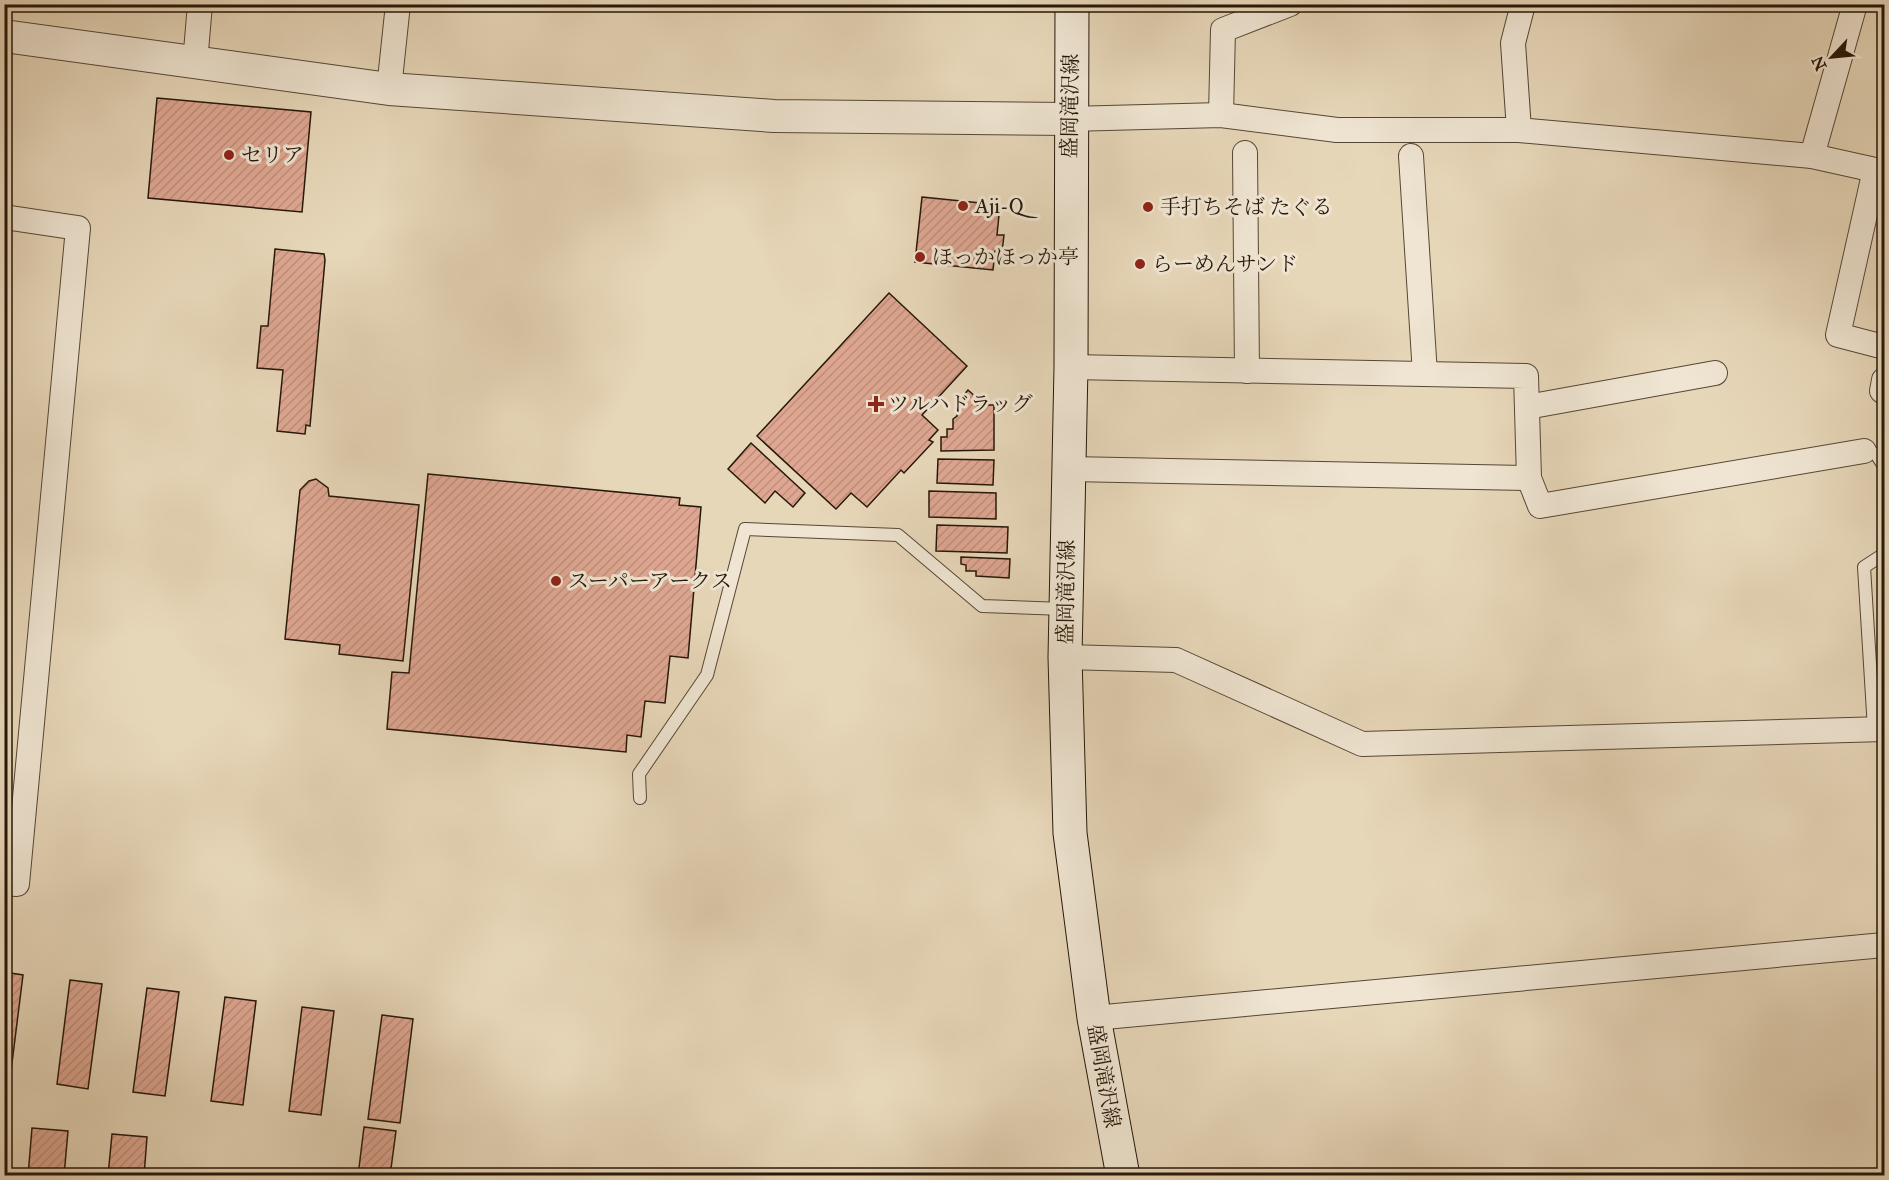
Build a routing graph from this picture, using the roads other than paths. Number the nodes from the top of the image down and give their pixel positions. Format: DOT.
graph roads {
  1 [pos="200,4"];
  2 [pos="398,4"];
  3 [pos="1072,4"];
  4 [pos="1290,4"];
  5 [pos="1522,4"];
  6 [pos="1855,4"];
  7 [pos="4,36"];
  8 [pos="195,63"];
  9 [pos="390,89"];
  10 [pos="1221,115"];
  11 [pos="1070,119"];
  12 [pos="1518,130"];
  13 [pos="1245,153"];
  14 [pos="1411,156"];
  15 [pos="1812,156"];
  16 [pos="1880,171"];
  17 [pos="4,217"];
  18 [pos="1884,347"];
  19 [pos="1071,367"];
  20 [pos="1246,371"];
  21 [pos="1714,373"];
  22 [pos="1425,374"];
  23 [pos="1884,380"];
  24 [pos="1884,392"];
  25 [pos="1527,407"];
  26 [pos="1864,451"];
  27 [pos="1884,466"];
  28 [pos="1069,469"];
  29 [pos="1529,478"];
  30 [pos="1884,554"];
  31 [pos="1066,609"];
  32 [pos="1065,657"];
  33 [pos="1879,729"];
  34 [pos="640,798"];
  35 [pos="4,883"];
  36 [pos="1884,945"];
  37 [pos="1094,1018"];
  38 [pos="1123,1176"];
  1 -- 8 [label="street"];
  2 -- 9 [label="street"];
  3 -- 11 [label="main road, 盛岡滝沢線"];
  4 -- 10 [label="street"];
  5 -- 12 [label="street"];
  6 -- 15 [label="street"];
  7 -- 8 [label="street"];
  8 -- 9 [label="street"];
  9 -- 11 [label="street"];
  10 -- 11 [label="street"];
  10 -- 12 [label="street"];
  11 -- 19 [label="main road, 盛岡滝沢線"];
  12 -- 15 [label="street"];
  13 -- 20 [label="street"];
  14 -- 22 [label="street"];
  15 -- 16 [label="street"];
  16 -- 18 [label="street"];
  17 -- 35 [label="street"];
  19 -- 20 [label="street"];
  19 -- 28 [label="main road, 盛岡滝沢線"];
  20 -- 22 [label="street"];
  21 -- 25 [label="street"];
  22 -- 25 [label="street"];
  23 -- 24 [label="street"];
  25 -- 29 [label="street"];
  26 -- 27 [label="lane"];
  26 -- 29 [label="street"];
  28 -- 29 [label="street"];
  28 -- 31 [label="main road, 盛岡滝沢線"];
  30 -- 33 [label="lane"];
  31 -- 32 [label="main road, 盛岡滝沢線"];
  31 -- 34 [label="lane"];
  32 -- 33 [label="street"];
  32 -- 37 [label="main road, 盛岡滝沢線"];
  36 -- 37 [label="street"];
  37 -- 38 [label="main road, 盛岡滝沢線"];
}
